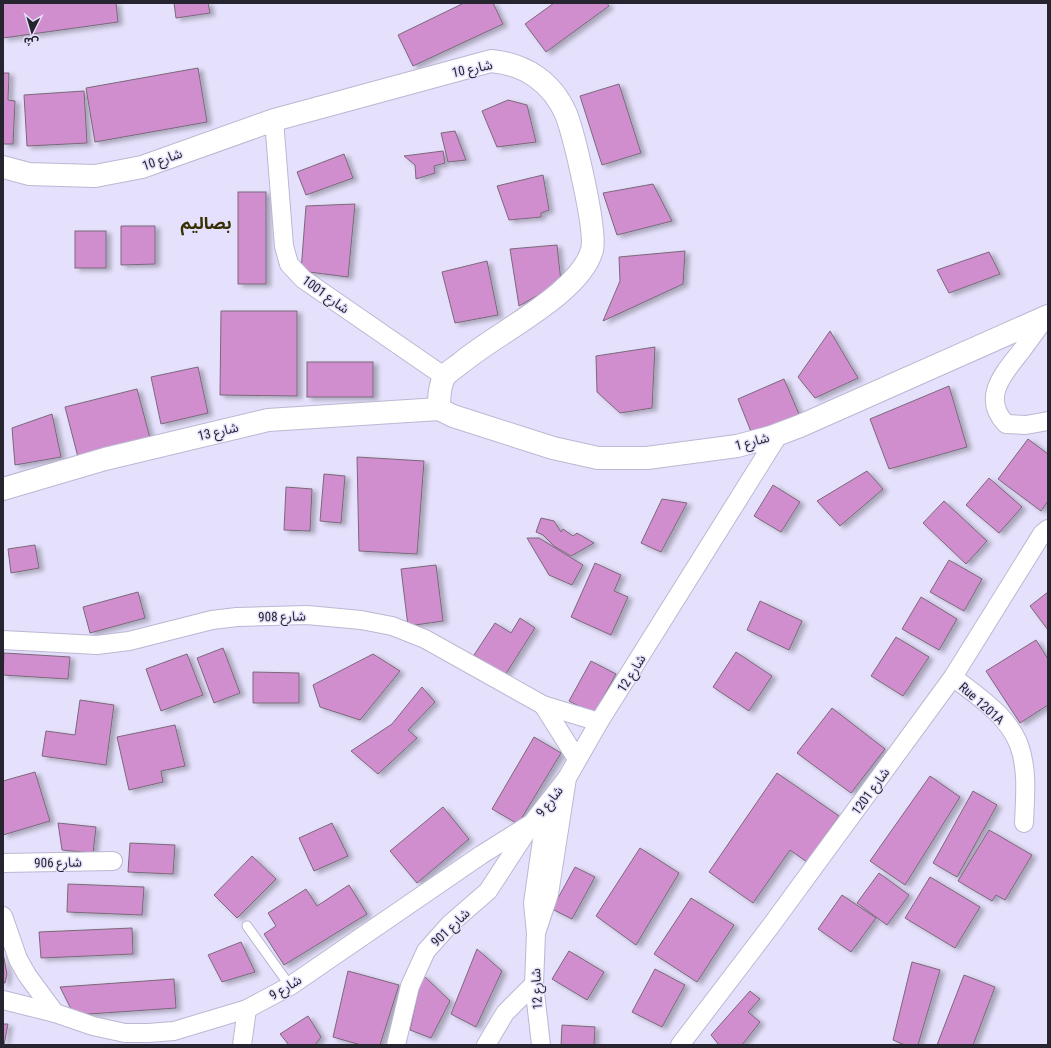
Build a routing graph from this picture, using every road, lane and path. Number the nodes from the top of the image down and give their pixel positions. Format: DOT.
graph roads {
  1 [pos="274,120"];
  2 [pos="3,167"];
  3 [pos="1047,317"];
  4 [pos="445,377"];
  5 [pos="439,409"];
  6 [pos="1048,421"];
  7 [pos="779,434"];
  8 [pos="3,489"];
  9 [pos="1048,529"];
  10 [pos="3,640"];
  11 [pos="953,677"];
  12 [pos="543,705"];
  13 [pos="599,722"];
  14 [pos="577,759"];
  15 [pos="567,778"];
  16 [pos="554,796"];
  17 [pos="1024,822"];
  18 [pos="532,823"];
  19 [pos="113,861"];
  20 [pos="3,863"];
  21 [pos="3,916"];
  22 [pos="247,926"];
  23 [pos="536,933"];
  24 [pos="534,984"];
  25 [pos="290,986"];
  26 [pos="3,1000"];
  27 [pos="248,1009"];
  28 [pos="56,1013"];
  29 [pos="242,1045"];
  30 [pos="396,1045"];
  31 [pos="486,1045"];
  32 [pos="541,1045"];
  33 [pos="680,1045"];
  1 -- 2 [label="main road, شارع 10"];
  1 -- 4 [label="street, شارع 1001"];
  1 -- 4 [label="main road, شارع 10"];
  3 -- 6 [label="street"];
  3 -- 7 [label="main road, شارع 1"];
  4 -- 5 [label="main road, شارع 10"];
  5 -- 7 [label="main road, شارع 1"];
  5 -- 8 [label="main road, شارع 13"];
  7 -- 13 [label="street, شارع 12"];
  9 -- 11 [label="street, شارع 1201"];
  10 -- 12 [label="street, شارع 908"];
  11 -- 17 [label="street, Rue 1201A"];
  11 -- 33 [label="street, شارع 1201"];
  12 -- 13 [label="street, شارع 908"];
  12 -- 14 [label="street, شارع 908"];
  13 -- 14 [label="street, شارع 12"];
  14 -- 15 [label="street, شارع 12"];
  15 -- 16 [label="street, شارع 9"];
  15 -- 23 [label="street, شارع 12"];
  16 -- 18 [label="street, شارع 9"];
  16 -- 23 [label="street, شارع 12"];
  18 -- 25 [label="street, شارع 9"];
  18 -- 30 [label="street, شارع 901"];
  19 -- 20 [label="street, شارع 906"];
  21 -- 28 [label="street"];
  22 -- 25 [label="lane"];
  23 -- 24 [label="street, شارع 12"];
  24 -- 31 [label="street"];
  24 -- 32 [label="street, شارع 12"];
  25 -- 27 [label="street, شارع 9"];
  26 -- 28 [label="street, شارع 9"];
  27 -- 28 [label="street, شارع 9"];
  27 -- 29 [label="street"];
}
